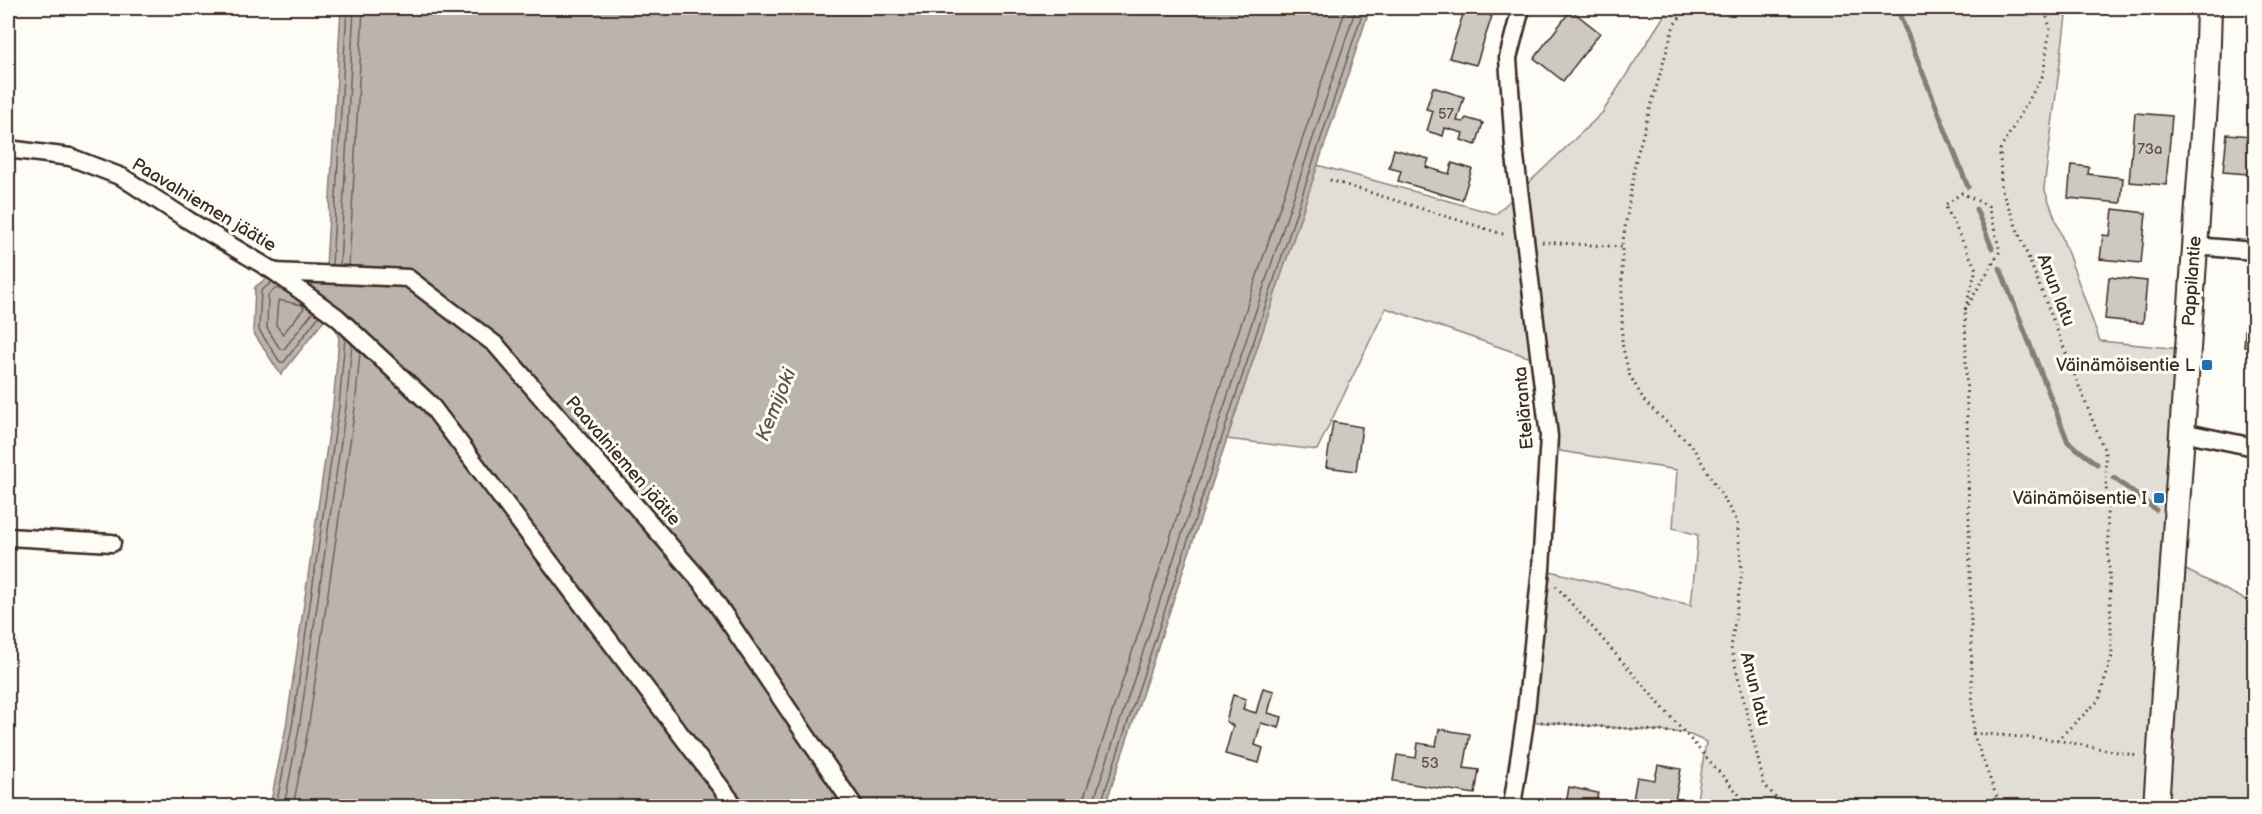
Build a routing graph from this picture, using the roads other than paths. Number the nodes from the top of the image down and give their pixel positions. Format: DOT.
graph roads {
  1 [pos="1521,8"];
  2 [pos="2209,8"];
  3 [pos="8,149"];
  4 [pos="2195,246"];
  5 [pos="2254,250"];
  6 [pos="275,272"];
  7 [pos="2182,432"];
  8 [pos="2254,447"];
  9 [pos="8,537"];
  10 [pos="112,543"];
  11 [pos="735,807"];
  12 [pos="854,807"];
  13 [pos="1512,807"];
  14 [pos="2156,807"];
  1 -- 13 [label="street, Eteläranta"];
  2 -- 4 [label="street, Pappilantie"];
  3 -- 6 [label="street, Paavalniemen jäätie"];
  4 -- 5 [label="street"];
  4 -- 7 [label="street, Pappilantie"];
  6 -- 11 [label="street, Paavalniemen jäätie"];
  6 -- 12 [label="street, Paavalniemen jäätie"];
  7 -- 8 [label="street"];
  7 -- 14 [label="street, Pappilantie"];
  9 -- 10 [label="street"];
}
